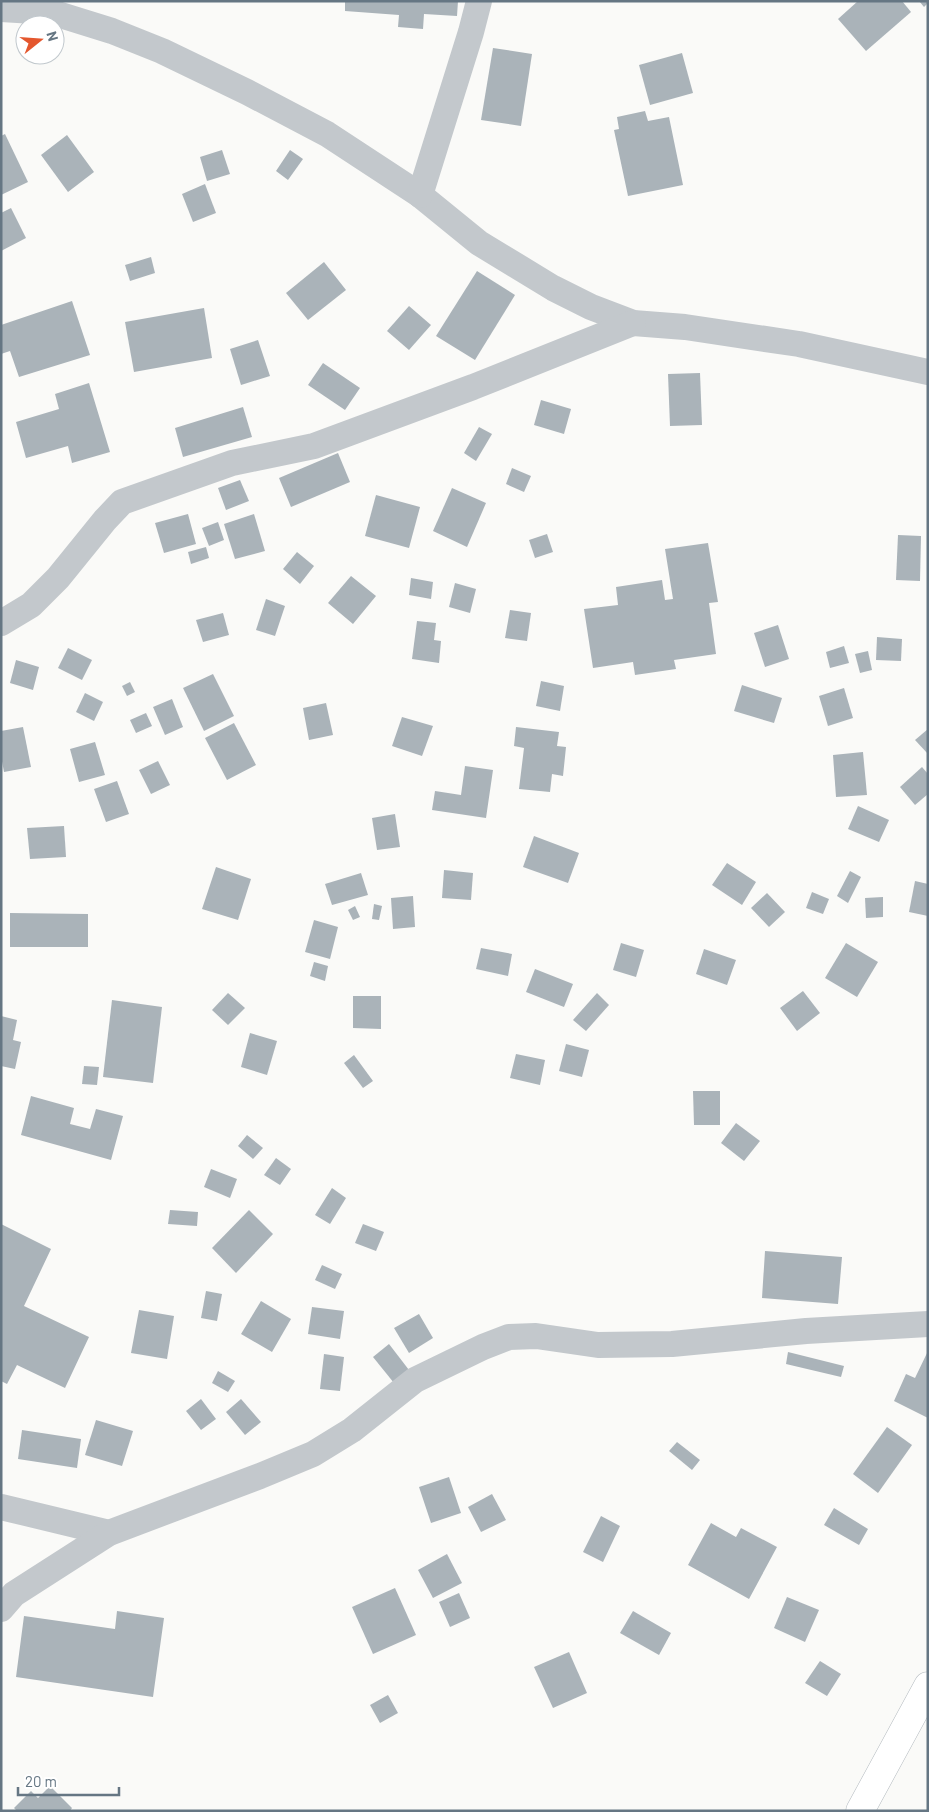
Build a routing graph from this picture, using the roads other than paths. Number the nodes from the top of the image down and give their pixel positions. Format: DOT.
graph roads {
  1 [pos="479,1"];
  2 [pos="7,7"];
  3 [pos="50,7"];
  4 [pos="420,195"];
  5 [pos="633,323"];
  6 [pos="928,372"];
  7 [pos="1,623"];
  8 [pos="928,1324"];
  9 [pos="1,1507"];
  10 [pos="109,1533"];
  11 [pos="1,1609"];
  12 [pos="928,1686"];
  13 [pos="860,1811"];
  1 -- 4 [label="street"];
  2 -- 3 [label="street"];
  3 -- 4 [label="street"];
  4 -- 5 [label="street"];
  5 -- 6 [label="street"];
  5 -- 7 [label="street"];
  8 -- 10 [label="street"];
  9 -- 10 [label="street"];
  10 -- 11 [label="street"];
  12 -- 13 [label="main road"];
}
